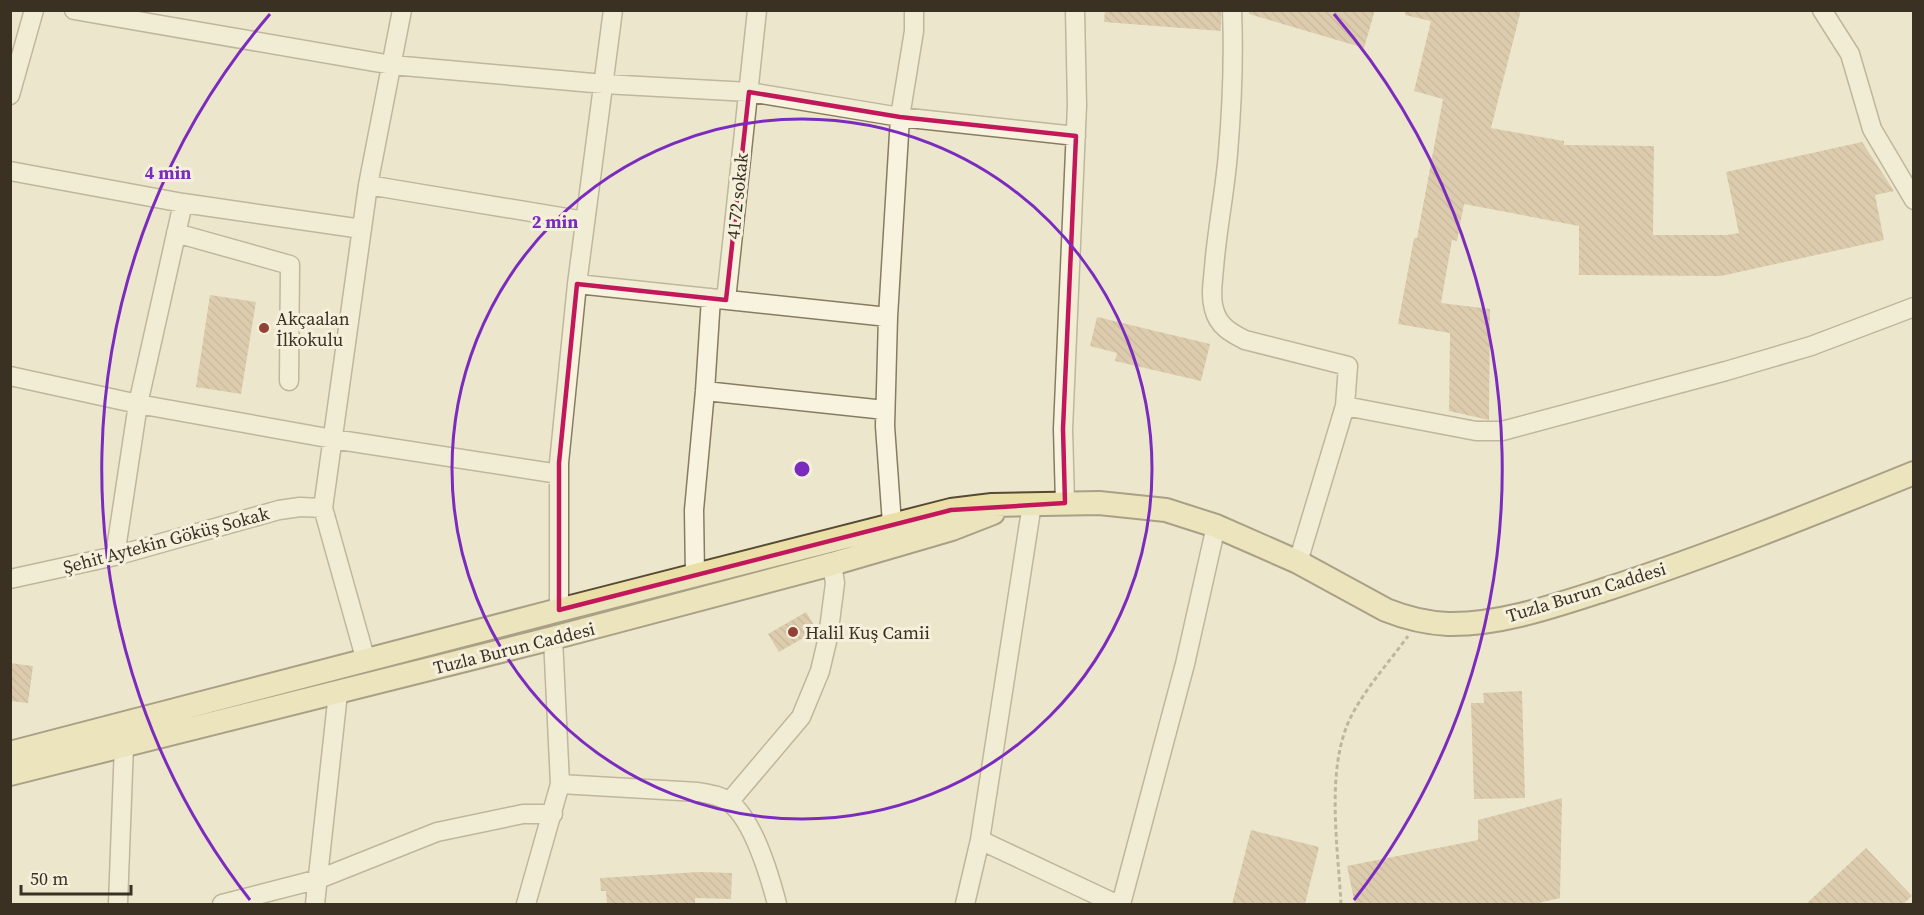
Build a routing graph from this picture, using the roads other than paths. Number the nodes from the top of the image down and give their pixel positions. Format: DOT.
graph roads {
  1 [pos="34,10"];
  2 [pos="74,10"];
  3 [pos="402,10"];
  4 [pos="613,10"];
  5 [pos="757,10"];
  6 [pos="914,10"];
  7 [pos="1075,10"];
  8 [pos="1232,10"];
  9 [pos="1822,10"];
  10 [pos="392,65"];
  11 [pos="604,84"];
  12 [pos="749,92"];
  13 [pos="10,94"];
  14 [pos="900,117"];
  15 [pos="1076,136"];
  16 [pos="10,171"];
  17 [pos="368,185"];
  18 [pos="1914,200"];
  19 [pos="183,203"];
  20 [pos="585,221"];
  21 [pos="362,229"];
  22 [pos="176,233"];
  23 [pos="577,284"];
  24 [pos="719,299"];
  25 [pos="1914,307"];
  26 [pos="888,317"];
  27 [pos="10,376"];
  28 [pos="289,381"];
  29 [pos="705,391"];
  30 [pos="138,404"];
  31 [pos="1345,406"];
  32 [pos="885,410"];
  33 [pos="333,439"];
  34 [pos="1914,473"];
  35 [pos="559,474"];
  36 [pos="1065,503"];
  37 [pos="1023,504"];
  38 [pos="323,507"];
  39 [pos="892,524"];
  40 [pos="1216,526"];
  41 [pos="115,556"];
  42 [pos="1298,562"];
  43 [pos="832,564"];
  44 [pos="695,577"];
  45 [pos="10,579"];
  46 [pos="559,610"];
  47 [pos="553,638"];
  48 [pos="366,661"];
  49 [pos="338,693"];
  50 [pos="124,745"];
  51 [pos="10,753"];
  52 [pos="10,774"];
  53 [pos="560,784"];
  54 [pos="729,802"];
  55 [pos="553,814"];
  56 [pos="980,840"];
  57 [pos="319,879"];
  58 [pos="118,904"];
  59 [pos="222,904"];
  60 [pos="315,904"];
  61 [pos="526,904"];
  62 [pos="777,904"];
  63 [pos="965,904"];
  64 [pos="1116,904"];
  65 [pos="1121,904"];
  1 -- 13 [label="street"];
  2 -- 10 [label="street"];
  3 -- 10 [label="street"];
  4 -- 11 [label="street"];
  5 -- 12 [label="street, 4172 sokak"];
  6 -- 14 [label="street"];
  7 -- 15 [label="street"];
  8 -- 31 [label="street"];
  9 -- 18 [label="street"];
  10 -- 11 [label="street"];
  10 -- 17 [label="street"];
  11 -- 12 [label="street"];
  11 -- 20 [label="street"];
  12 -- 14 [label="street"];
  12 -- 24 [label="street, 4172 sokak"];
  14 -- 15 [label="street"];
  14 -- 26 [label="street"];
  15 -- 36 [label="street"];
  16 -- 19 [label="street"];
  17 -- 20 [label="street"];
  17 -- 21 [label="street"];
  19 -- 21 [label="street"];
  19 -- 22 [label="street"];
  20 -- 23 [label="street"];
  21 -- 33 [label="street"];
  22 -- 28 [label="street"];
  22 -- 30 [label="street"];
  23 -- 24 [label="street"];
  23 -- 35 [label="street"];
  24 -- 26 [label="street"];
  24 -- 29 [label="street, 4172 sokak"];
  25 -- 31 [label="street"];
  26 -- 32 [label="street"];
  27 -- 30 [label="street"];
  29 -- 32 [label="street"];
  29 -- 44 [label="street, 4172 sokak"];
  30 -- 33 [label="street"];
  30 -- 41 [label="street"];
  31 -- 42 [label="street"];
  32 -- 39 [label="street"];
  33 -- 35 [label="street"];
  33 -- 38 [label="street"];
  34 -- 42 [label="main road, Tuzla Burun Caddesi"];
  35 -- 46 [label="street"];
  36 -- 37 [label="main road, Tuzla Burun Caddesi"];
  36 -- 40 [label="main road, Tuzla Burun Caddesi"];
  37 -- 39 [label="main road, Tuzla Burun Caddesi"];
  37 -- 43 [label="main road, Tuzla Burun Caddesi"];
  37 -- 56 [label="street"];
  38 -- 41 [label="street, Şehit Aytekin Göküş Sokak"];
  38 -- 48 [label="street"];
  39 -- 44 [label="main road, Tuzla Burun Caddesi"];
  40 -- 42 [label="main road, Tuzla Burun Caddesi"];
  40 -- 65 [label="street"];
  41 -- 45 [label="street, Şehit Aytekin Göküş Sokak"];
  43 -- 47 [label="main road, Tuzla Burun Caddesi"];
  43 -- 54 [label="street"];
  44 -- 46 [label="main road, Tuzla Burun Caddesi"];
  46 -- 48 [label="main road, Tuzla Burun Caddesi"];
  47 -- 49 [label="main road, Tuzla Burun Caddesi"];
  47 -- 53 [label="street"];
  48 -- 51 [label="main road, Tuzla Burun Caddesi"];
  49 -- 50 [label="main road, Tuzla Burun Caddesi"];
  49 -- 57 [label="street"];
  50 -- 52 [label="main road, Tuzla Burun Caddesi"];
  50 -- 58 [label="street"];
  53 -- 54 [label="street"];
  53 -- 55 [label="street"];
  54 -- 62 [label="street"];
  55 -- 57 [label="street"];
  55 -- 61 [label="street"];
  56 -- 63 [label="street"];
  56 -- 64 [label="street"];
  57 -- 59 [label="street"];
  57 -- 60 [label="street"];
}
